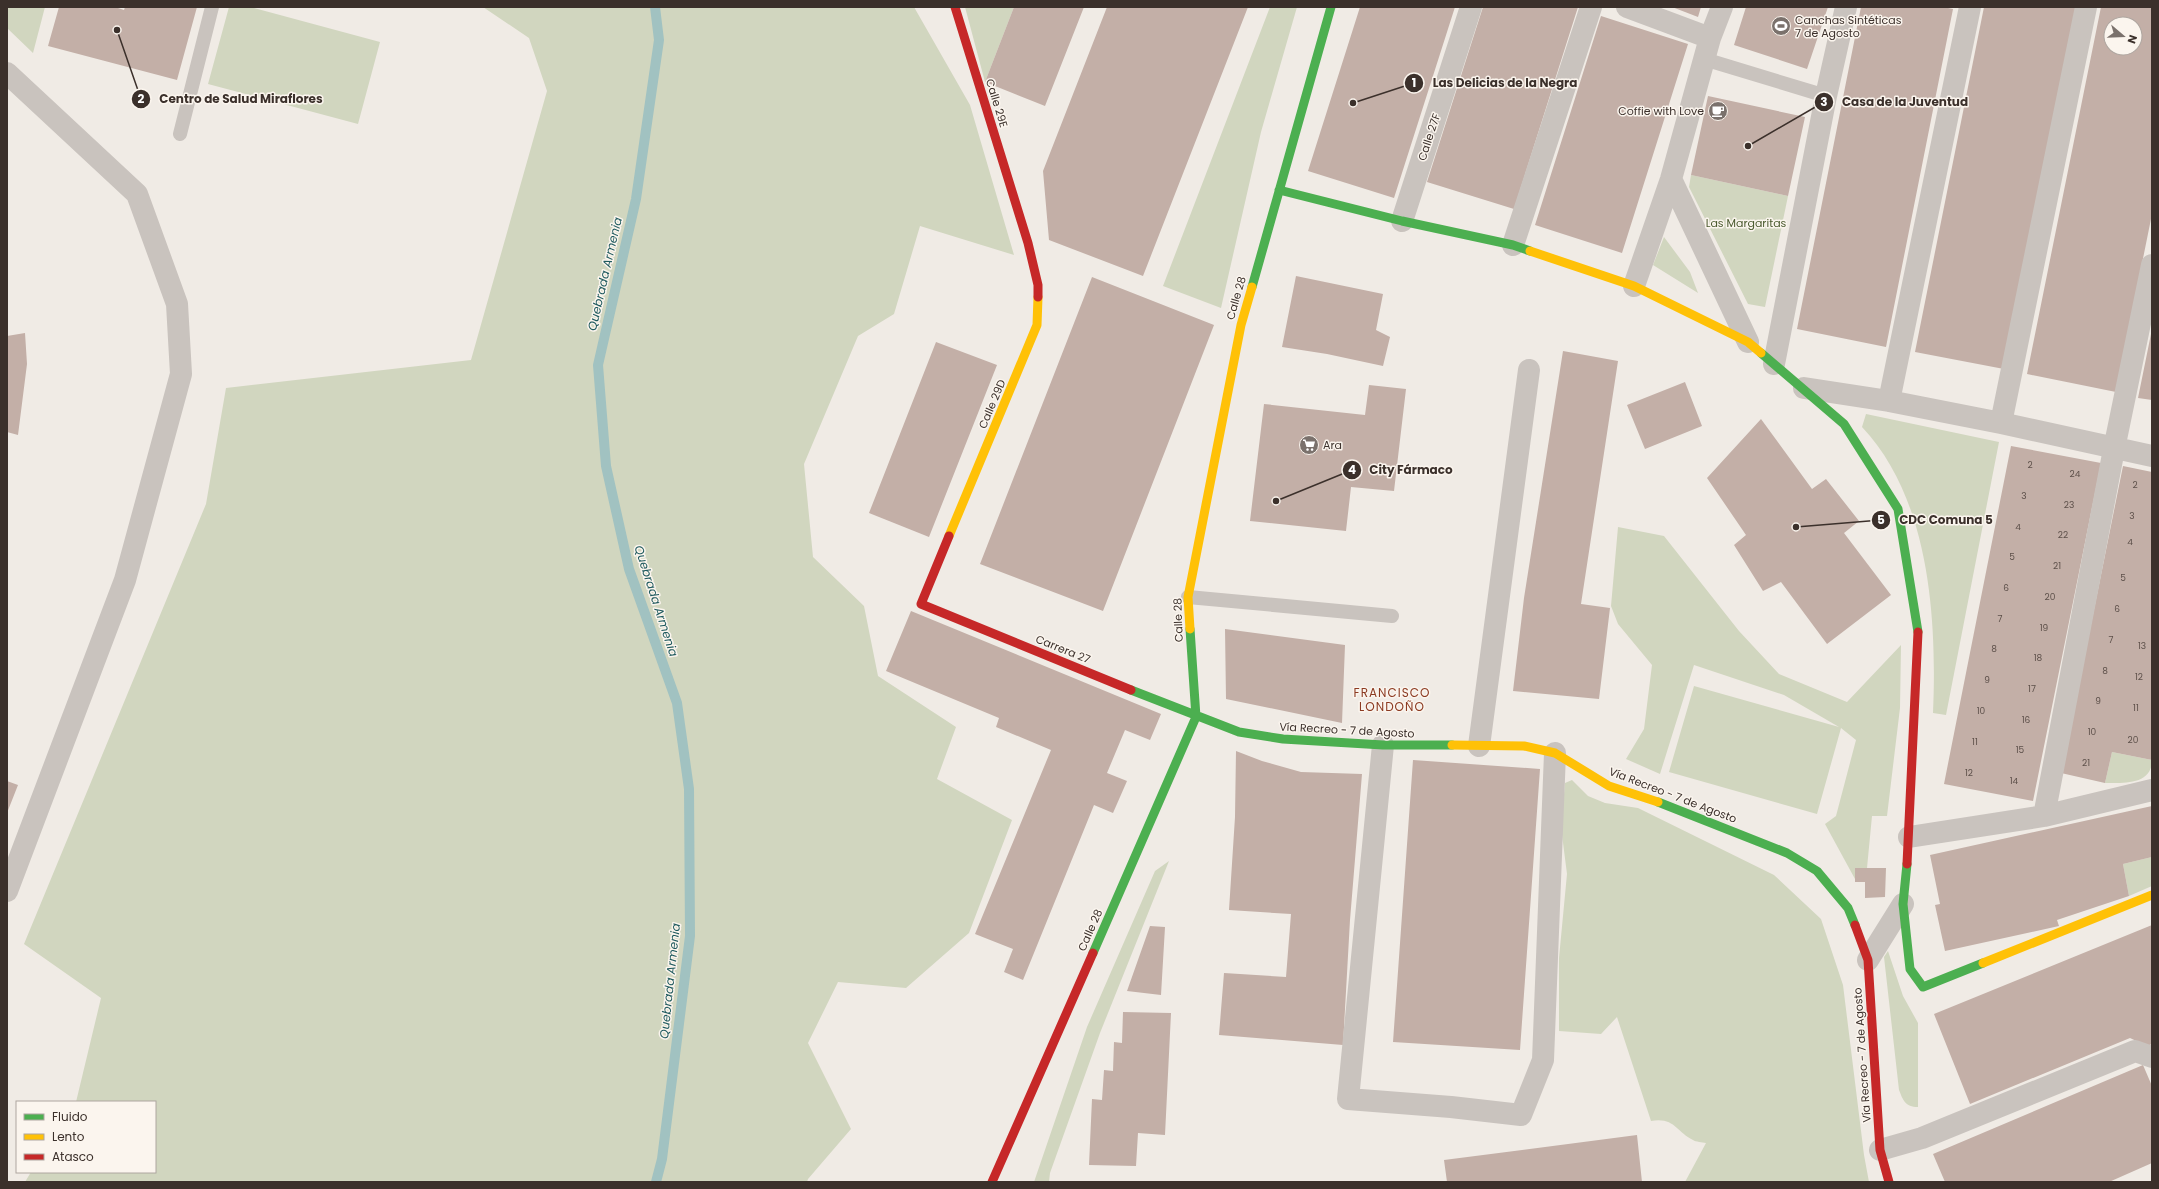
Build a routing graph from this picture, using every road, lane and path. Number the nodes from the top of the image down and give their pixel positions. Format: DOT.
graph roads {
  1 [pos="212,7"];
  2 [pos="955,7"];
  3 [pos="1331,7"];
  4 [pos="1471,7"];
  5 [pos="1591,7"];
  6 [pos="1627,7"];
  7 [pos="1722,7"];
  8 [pos="1846,7"];
  9 [pos="1970,7"];
  10 [pos="2086,7"];
  11 [pos="1710,38"];
  12 [pos="1704,59"];
  13 [pos="7,73"];
  14 [pos="1826,96"];
  15 [pos="180,134"];
  16 [pos="1671,179"];
  17 [pos="1279,190"];
  18 [pos="1016,206"];
  19 [pos="1402,221"];
  20 [pos="1513,245"];
  21 [pos="2152,265"];
  22 [pos="1634,286"];
  23 [pos="1748,342"];
  24 [pos="1774,364"];
  25 [pos="1529,370"];
  26 [pos="1804,388"];
  27 [pos="1889,401"];
  28 [pos="2001,423"];
  29 [pos="2114,449"];
  30 [pos="2152,456"];
  31 [pos="1188,598"];
  32 [pos="921,604"];
  33 [pos="1392,616"];
  34 [pos="1196,717"];
  35 [pos="1383,745"];
  36 [pos="1479,746"];
  37 [pos="1555,753"];
  38 [pos="2152,790"];
  39 [pos="2044,816"];
  40 [pos="1909,837"];
  41 [pos="7,891"];
  42 [pos="2152,895"];
  43 [pos="1903,904"];
  44 [pos="1868,960"];
  45 [pos="2152,1057"];
  46 [pos="1880,1150"];
  47 [pos="992,1182"];
  48 [pos="1889,1182"];
  1 -- 15 [label="lane"];
  2 -- 18 [label="street, Calle 29E"];
  3 -- 17 [label="street, Calle 28"];
  4 -- 19 [label="street, Calle 27F"];
  5 -- 20 [label="street"];
  6 -- 11 [label="street"];
  7 -- 11 [label="street"];
  8 -- 14 [label="street"];
  9 -- 27 [label="street"];
  10 -- 28 [label="street"];
  11 -- 12 [label="street"];
  12 -- 14 [label="lane"];
  12 -- 16 [label="street"];
  13 -- 41 [label="street"];
  14 -- 24 [label="street"];
  16 -- 22 [label="street"];
  16 -- 23 [label="street"];
  17 -- 19 [label="street"];
  17 -- 31 [label="street, Calle 28"];
  18 -- 32 [label="street, Calle 29D"];
  19 -- 20 [label="street"];
  20 -- 22 [label="street"];
  21 -- 29 [label="street"];
  22 -- 23 [label="street"];
  23 -- 24 [label="street"];
  24 -- 26 [label="street"];
  25 -- 36 [label="street"];
  26 -- 27 [label="street"];
  26 -- 40 [label="street"];
  27 -- 28 [label="street"];
  28 -- 29 [label="street"];
  29 -- 30 [label="street"];
  29 -- 39 [label="street"];
  31 -- 33 [label="lane"];
  31 -- 34 [label="street, Calle 28"];
  32 -- 34 [label="street, Carrera 27"];
  34 -- 35 [label="street, Vía Recreo - 7 de Agosto"];
  34 -- 47 [label="street, Calle 28"];
  35 -- 36 [label="street, Vía Recreo - 7 de Agosto"];
  35 -- 37 [label="street"];
  36 -- 37 [label="street, Vía Recreo - 7 de Agosto"];
  37 -- 44 [label="street, Vía Recreo - 7 de Agosto"];
  38 -- 39 [label="street"];
  39 -- 40 [label="street"];
  40 -- 43 [label="street"];
  42 -- 43 [label="street"];
  43 -- 44 [label="street"];
  44 -- 46 [label="street, Vía Recreo - 7 de Agosto"];
  45 -- 46 [label="street"];
  46 -- 48 [label="street, Vía Recreo - 7 de Agosto"];
}
